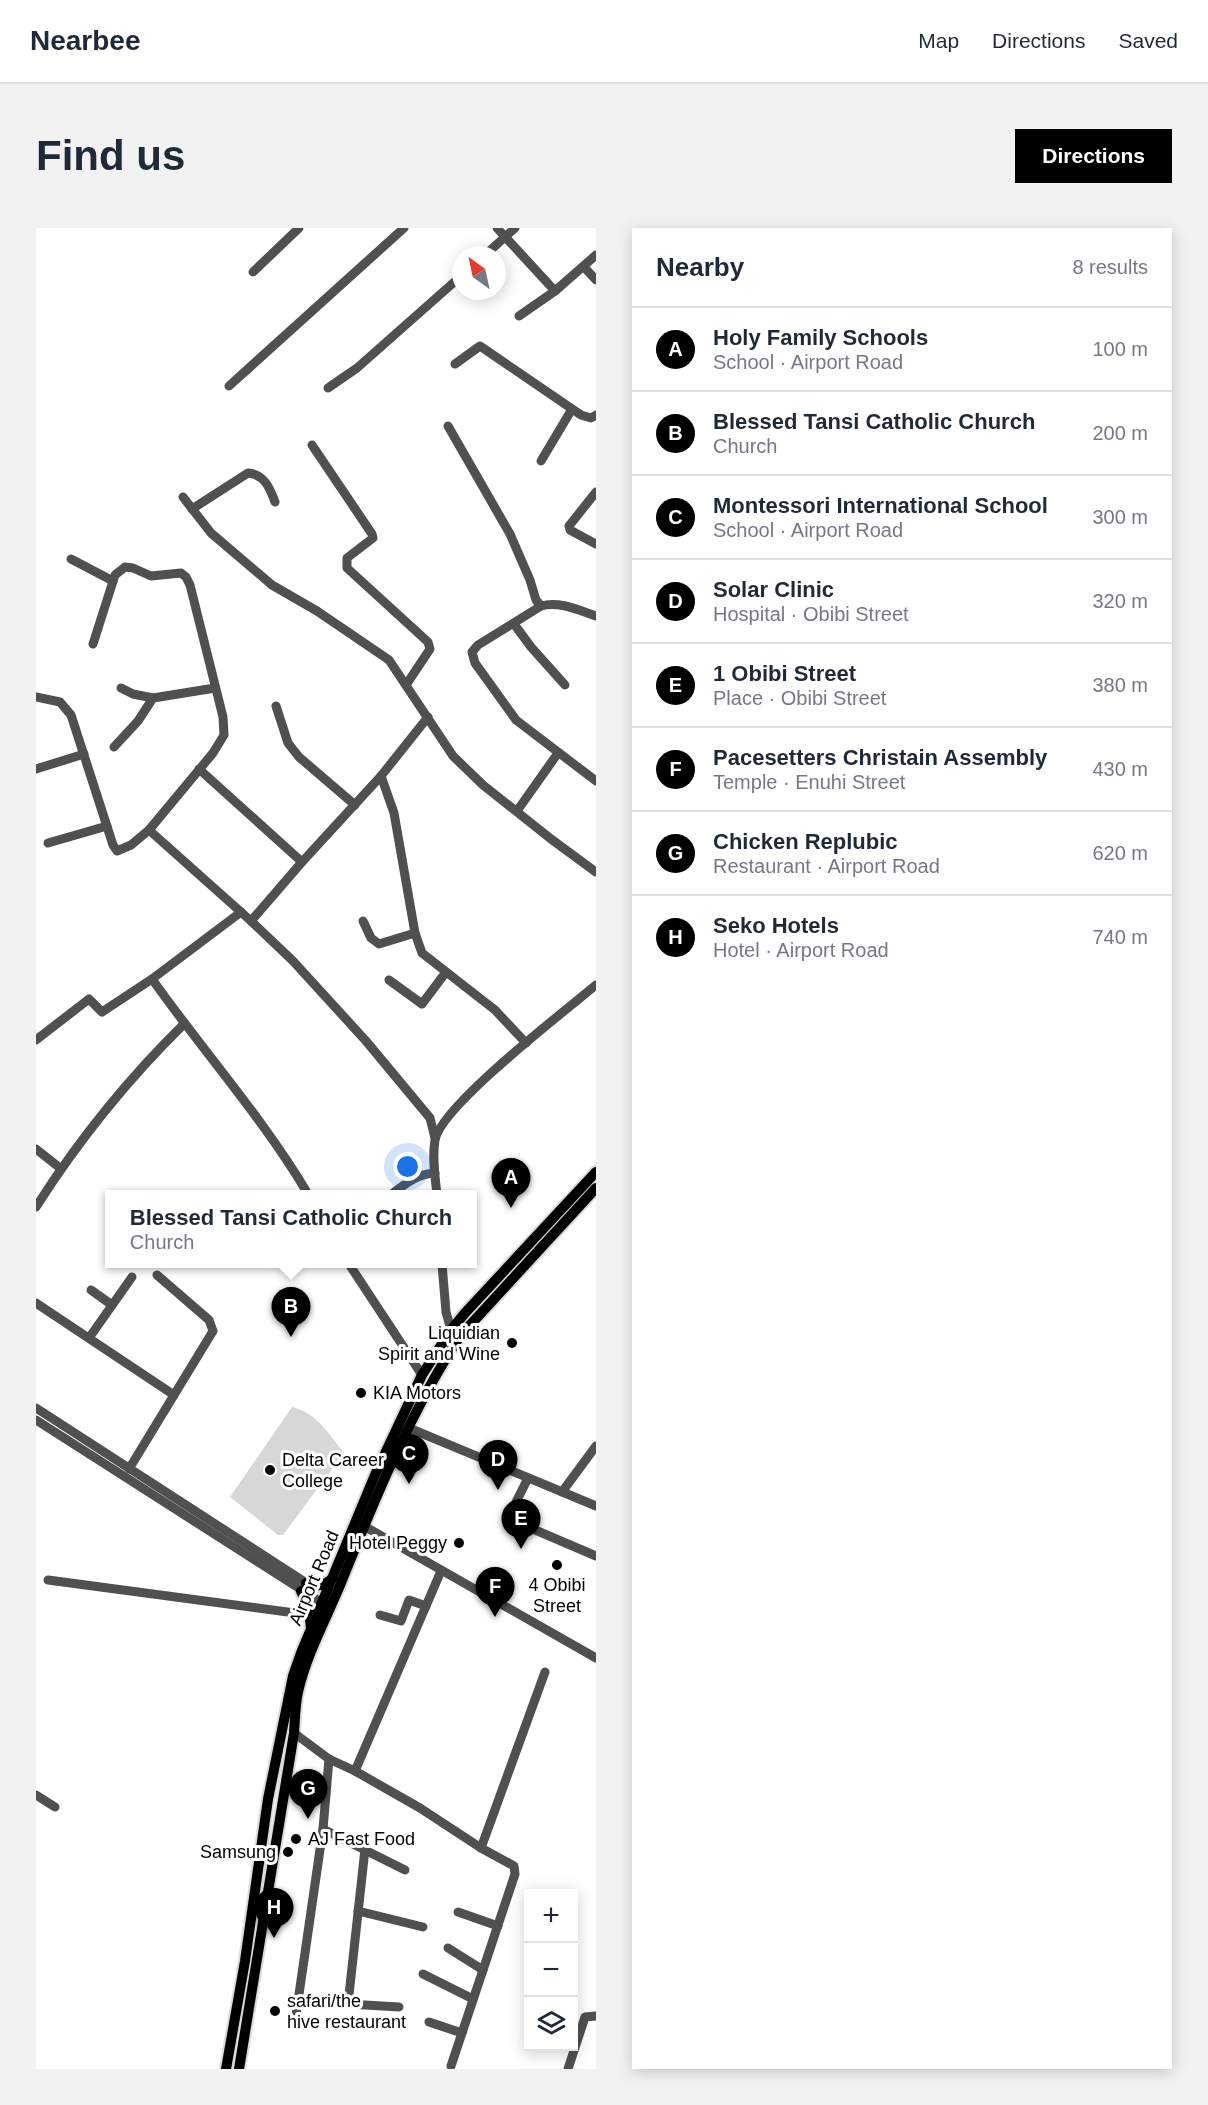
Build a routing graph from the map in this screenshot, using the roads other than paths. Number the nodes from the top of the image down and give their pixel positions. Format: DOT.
graph roads {
  1 [pos="298,228"];
  2 [pos="404,228"];
  3 [pos="497,228"];
  4 [pos="515,228"];
  5 [pos="506,237"];
  6 [pos="496,246"];
  7 [pos="596,255"];
  8 [pos="584,267"];
  9 [pos="254,272"];
  10 [pos="596,280"];
  11 [pos="452,284"];
  12 [pos="555,291"];
  13 [pos="519,316"];
  14 [pos="455,364"];
  15 [pos="229,386"];
  16 [pos="328,388"];
  17 [pos="572,409"];
  18 [pos="596,415"];
  19 [pos="448,426"];
  20 [pos="312,445"];
  21 [pos="541,461"];
  22 [pos="596,492"];
  23 [pos="183,497"];
  24 [pos="275,502"];
  25 [pos="192,509"];
  26 [pos="596,544"];
  27 [pos="71,559"];
  28 [pos="113,580"];
  29 [pos="541,606"];
  30 [pos="596,616"];
  31 [pos="514,624"];
  32 [pos="93,644"];
  33 [pos="406,685"];
  34 [pos="565,685"];
  35 [pos="121,688"];
  36 [pos="215,688"];
  37 [pos="36,697"];
  38 [pos="153,698"];
  39 [pos="276,706"];
  40 [pos="428,717"];
  41 [pos="114,747"];
  42 [pos="558,753"];
  43 [pos="84,754"];
  44 [pos="36,769"];
  45 [pos="199,769"];
  46 [pos="381,776"];
  47 [pos="596,782"];
  48 [pos="355,805"];
  49 [pos="518,811"];
  50 [pos="107,826"];
  51 [pos="149,830"];
  52 [pos="48,843"];
  53 [pos="302,862"];
  54 [pos="596,872"];
  55 [pos="242,912"];
  56 [pos="251,921"];
  57 [pos="363,921"];
  58 [pos="415,933"];
  59 [pos="446,972"];
  60 [pos="152,980"];
  61 [pos="389,980"];
  62 [pos="596,985"];
  63 [pos="184,1024"];
  64 [pos="36,1040"];
  65 [pos="526,1043"];
  66 [pos="435,1138"];
  67 [pos="36,1149"];
  68 [pos="60,1168"];
  69 [pos="596,1172"];
  70 [pos="435,1173"];
  71 [pos="596,1188"];
  72 [pos="306,1190"];
  73 [pos="397,1190"];
  74 [pos="437,1190"];
  75 [pos="36,1207"];
  76 [pos="525,1247"];
  77 [pos="534,1256"];
  78 [pos="352,1268"];
  79 [pos="442,1268"];
  80 [pos="157,1275"];
  81 [pos="132,1277"];
  82 [pos="91,1290"];
  83 [pos="36,1303"];
  84 [pos="112,1305"];
  85 [pos="451,1330"];
  86 [pos="89,1338"];
  87 [pos="422,1375"];
  88 [pos="174,1395"];
  89 [pos="36,1408"];
  90 [pos="36,1420"];
  91 [pos="409,1428"];
  92 [pos="596,1446"];
  93 [pos="129,1469"];
  94 [pos="528,1478"];
  95 [pos="562,1492"];
  96 [pos="596,1506"];
  97 [pos="364,1526"];
  98 [pos="596,1556"];
  99 [pos="441,1572"];
  100 [pos="333,1578"];
  101 [pos="48,1580"];
  102 [pos="303,1587"];
  103 [pos="328,1601"];
  104 [pos="426,1606"];
  105 [pos="310,1615"];
  106 [pos="380,1615"];
  107 [pos="311,1628"];
  108 [pos="596,1658"];
  109 [pos="545,1672"];
  110 [pos="294,1733"];
  111 [pos="329,1759"];
  112 [pos="355,1771"];
  113 [pos="36,1795"];
  114 [pos="55,1807"];
  115 [pos="323,1829"];
  116 [pos="481,1848"];
  117 [pos="365,1849"];
  118 [pos="405,1870"];
  119 [pos="358,1911"];
  120 [pos="458,1912"];
  121 [pos="498,1926"];
  122 [pos="423,1927"];
  123 [pos="448,1948"];
  124 [pos="483,1970"];
  125 [pos="423,1974"];
  126 [pos="474,1999"];
  127 [pos="399,2007"];
  128 [pos="296,2015"];
  129 [pos="596,2016"];
  130 [pos="429,2022"];
  131 [pos="462,2033"];
  132 [pos="451,2066"];
  133 [pos="226,2069"];
  134 [pos="239,2069"];
  135 [pos="568,2069"];
  1 -- 9 [label="street"];
  2 -- 15 [label="street"];
  3 -- 5 [label="street"];
  4 -- 5 [label="street"];
  5 -- 6 [label="street"];
  5 -- 12 [label="street"];
  7 -- 8 [label="street"];
  8 -- 10 [label="street"];
  8 -- 12 [label="street"];
  11 -- 16 [label="street"];
  12 -- 13 [label="street"];
  14 -- 17 [label="street"];
  17 -- 18 [label="street"];
  17 -- 21 [label="street"];
  19 -- 29 [label="street"];
  20 -- 33 [label="street"];
  22 -- 26 [label="street"];
  23 -- 25 [label="street"];
  24 -- 25 [label="street"];
  25 -- 33 [label="street"];
  27 -- 28 [label="street"];
  28 -- 32 [label="street"];
  28 -- 36 [label="street"];
  29 -- 30 [label="street"];
  29 -- 31 [label="street"];
  31 -- 34 [label="street"];
  31 -- 42 [label="street"];
  33 -- 40 [label="street"];
  35 -- 38 [label="street"];
  36 -- 38 [label="street"];
  36 -- 45 [label="street"];
  37 -- 43 [label="street"];
  38 -- 41 [label="street"];
  39 -- 48 [label="street"];
  40 -- 46 [label="street"];
  40 -- 49 [label="street"];
  42 -- 47 [label="street"];
  42 -- 49 [label="street"];
  43 -- 44 [label="street"];
  43 -- 50 [label="street"];
  45 -- 51 [label="street"];
  45 -- 53 [label="street"];
  46 -- 48 [label="street"];
  46 -- 58 [label="street"];
  48 -- 53 [label="street"];
  49 -- 54 [label="street"];
  50 -- 51 [label="street"];
  50 -- 52 [label="street"];
  51 -- 55 [label="street"];
  53 -- 56 [label="street"];
  55 -- 56 [label="street"];
  55 -- 60 [label="street"];
  56 -- 66 [label="street"];
  57 -- 58 [label="street"];
  58 -- 59 [label="street"];
  59 -- 61 [label="street"];
  59 -- 65 [label="street"];
  60 -- 63 [label="street"];
  60 -- 64 [label="street"];
  62 -- 65 [label="street"];
  63 -- 68 [label="street"];
  63 -- 72 [label="street"];
  65 -- 66 [label="street"];
  66 -- 70 [label="street"];
  67 -- 68 [label="street"];
  68 -- 75 [label="street"];
  69 -- 76 [label="main road, Airport Road"];
  70 -- 73 [label="street"];
  70 -- 74 [label="street"];
  71 -- 77 [label="main road, Airport Road"];
  76 -- 77 [label="main road"];
  76 -- 85 [label="main road, Airport Road"];
  77 -- 91 [label="main road, Airport Road"];
  78 -- 87 [label="street"];
  79 -- 85 [label="street"];
  80 -- 88 [label="street"];
  81 -- 84 [label="street"];
  82 -- 84 [label="street"];
  83 -- 86 [label="street"];
  84 -- 86 [label="street"];
  85 -- 87 [label="main road, Airport Road"];
  86 -- 88 [label="street"];
  87 -- 100 [label="main road, Airport Road"];
  88 -- 93 [label="street"];
  89 -- 93 [label="street"];
  90 -- 102 [label="street"];
  91 -- 94 [label="street"];
  91 -- 97 [label="main road, Airport Road"];
  92 -- 95 [label="street"];
  93 -- 102 [label="street"];
  94 -- 95 [label="street"];
  94 -- 98 [label="street"];
  95 -- 96 [label="street"];
  97 -- 99 [label="street"];
  97 -- 103 [label="main road, Airport Road"];
  99 -- 104 [label="street"];
  99 -- 108 [label="street"];
  100 -- 102 [label="main road"];
  100 -- 103 [label="main road, Airport Road"];
  101 -- 105 [label="street"];
  102 -- 103 [label="street"];
  102 -- 105 [label="main road"];
  103 -- 107 [label="main road, Airport Road"];
  103 -- 110 [label="main road, Airport Road"];
  104 -- 106 [label="street"];
  104 -- 112 [label="street"];
  105 -- 107 [label="main road"];
  107 -- 133 [label="main road, Airport Road"];
  109 -- 116 [label="street"];
  110 -- 111 [label="street"];
  110 -- 134 [label="main road, Airport Road"];
  111 -- 112 [label="street"];
  111 -- 115 [label="street"];
  112 -- 116 [label="street"];
  113 -- 114 [label="street"];
  115 -- 117 [label="street"];
  115 -- 128 [label="street"];
  116 -- 121 [label="street"];
  117 -- 118 [label="street"];
  117 -- 119 [label="street"];
  119 -- 122 [label="street"];
  119 -- 127 [label="street"];
  120 -- 121 [label="street"];
  121 -- 124 [label="street"];
  123 -- 124 [label="street"];
  124 -- 126 [label="street"];
  125 -- 126 [label="street"];
  126 -- 131 [label="street"];
  129 -- 135 [label="street"];
  130 -- 131 [label="street"];
  131 -- 132 [label="street"];
}
